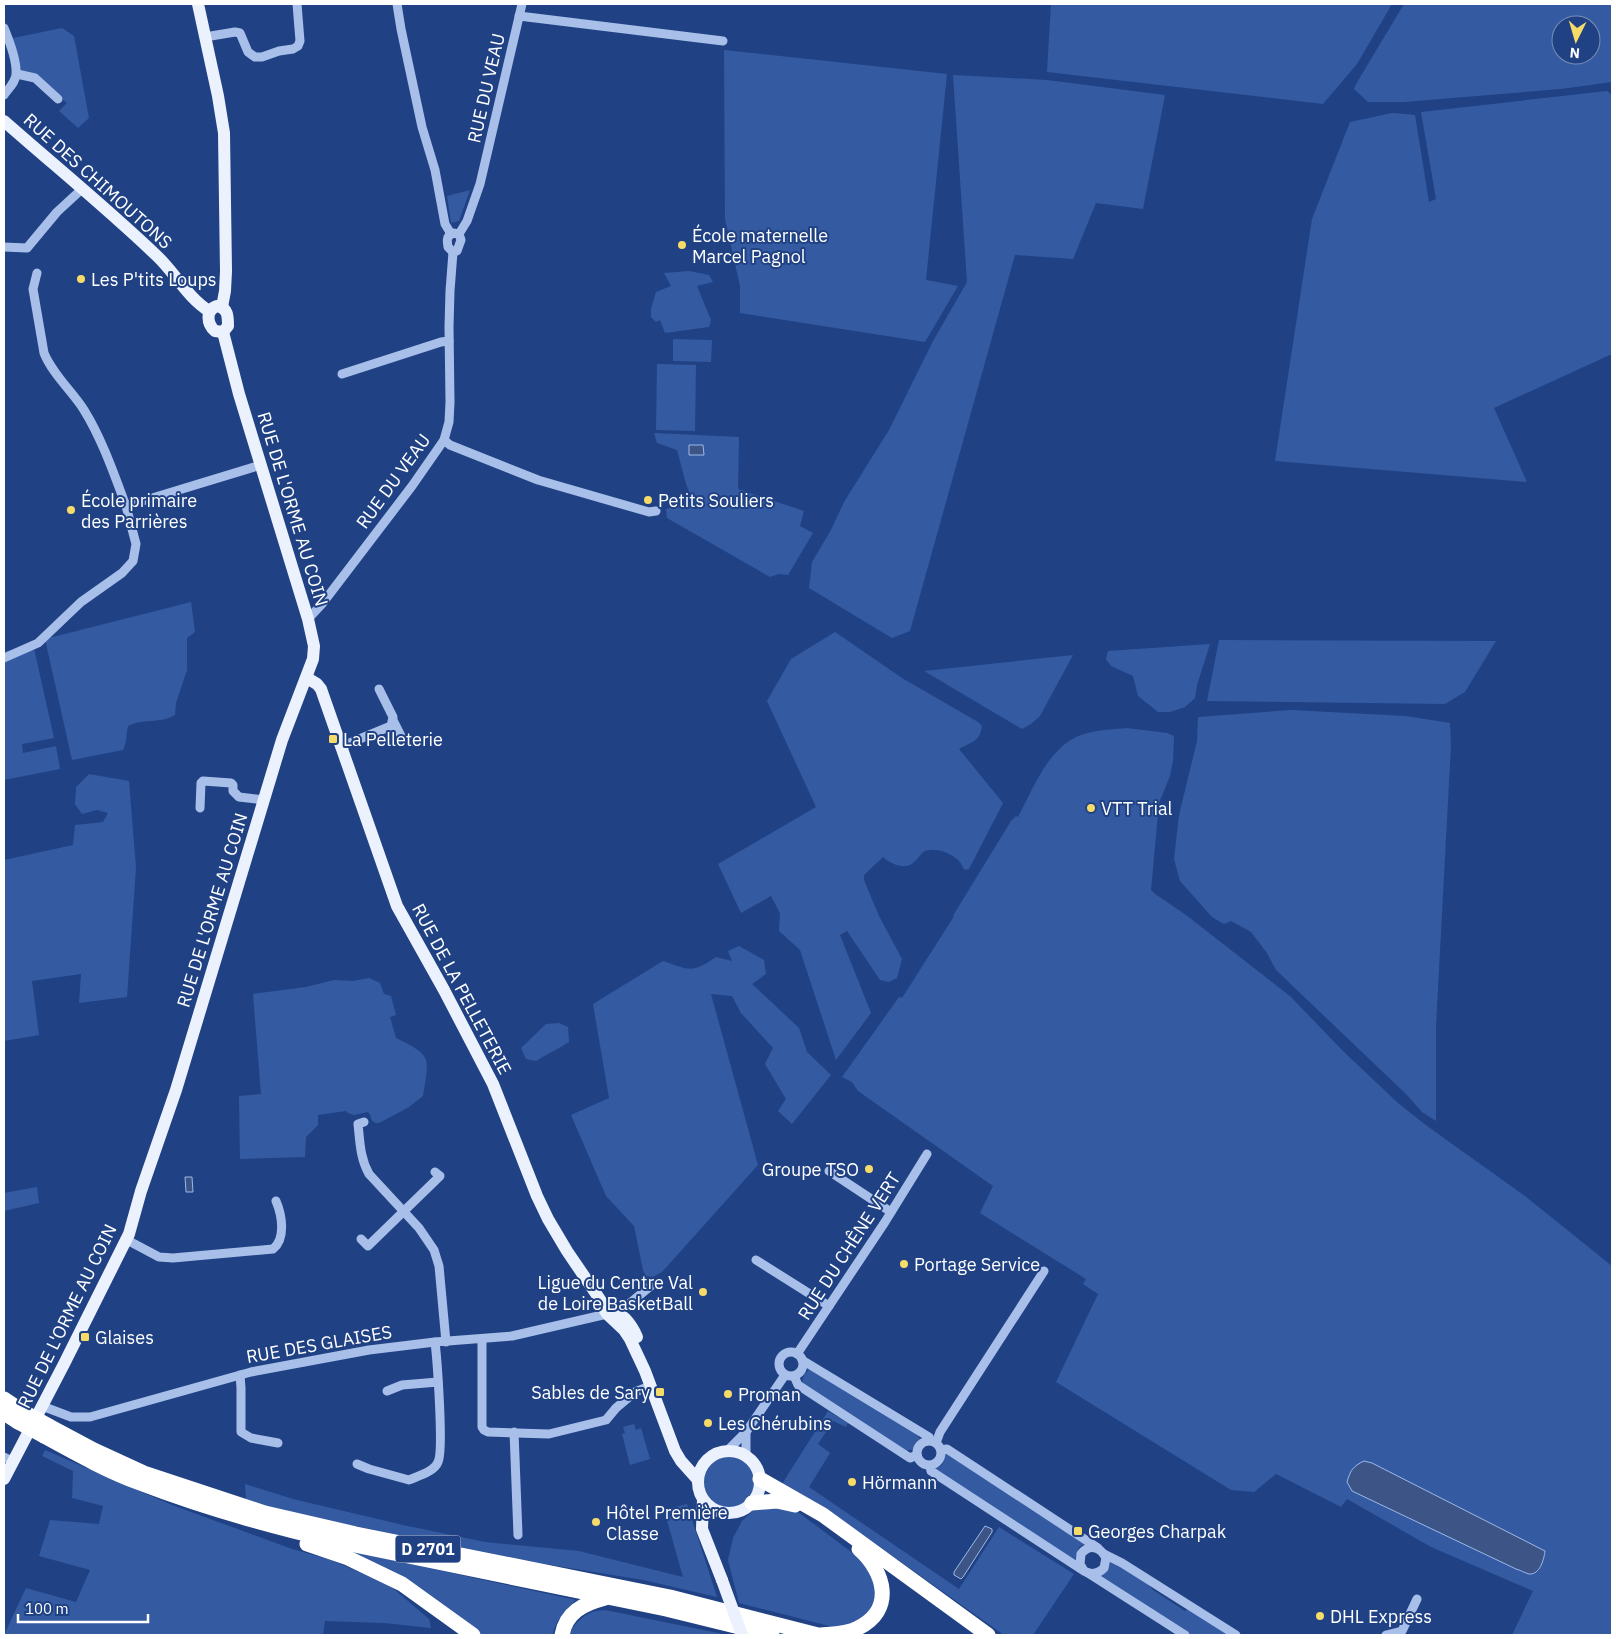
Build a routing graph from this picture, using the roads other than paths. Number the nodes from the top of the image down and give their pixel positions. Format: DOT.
graph roads {
  1 [pos="198,4"];
  2 [pos="297,4"];
  3 [pos="397,4"];
  4 [pos="522,4"];
  5 [pos="519,16"];
  6 [pos="4,28"];
  7 [pos="206,36"];
  8 [pos="723,41"];
  9 [pos="16,74"];
  10 [pos="4,95"];
  11 [pos="58,99"];
  12 [pos="4,121"];
  13 [pos="82,189"];
  14 [pos="455,234"];
  15 [pos="4,247"];
  16 [pos="37,273"];
  17 [pos="215,309"];
  18 [pos="223,332"];
  19 [pos="449,341"];
  20 [pos="342,374"];
  21 [pos="444,440"];
  22 [pos="261,465"];
  23 [pos="126,506"];
  24 [pos="656,511"];
  25 [pos="308,619"];
  26 [pos="4,658"];
  27 [pos="307,678"];
  28 [pos="379,689"];
  29 [pos="393,720"];
  30 [pos="403,740"];
  31 [pos="340,747"];
  32 [pos="264,800"];
  33 [pos="200,808"];
  34 [pos="364,1122"];
  35 [pos="927,1154"];
  36 [pos="829,1171"];
  37 [pos="435,1172"];
  38 [pos="276,1201"];
  39 [pos="891,1212"];
  40 [pos="403,1213"];
  41 [pos="361,1239"];
  42 [pos="127,1240"];
  43 [pos="756,1260"];
  44 [pos="1044,1271"];
  45 [pos="653,1284"];
  46 [pos="829,1306"];
  47 [pos="610,1313"];
  48 [pos="482,1339"];
  49 [pos="435,1342"];
  50 [pos="446,1342"];
  51 [pos="799,1357"];
  52 [pos="240,1375"];
  53 [pos="789,1375"];
  54 [pos="438,1382"];
  55 [pos="650,1386"];
  56 [pos="387,1391"];
  57 [pos="4,1399"];
  58 [pos="42,1406"];
  59 [pos="4,1413"];
  60 [pos="20,1417"];
  61 [pos="46,1431"];
  62 [pos="514,1432"];
  63 [pos="746,1432"];
  64 [pos="278,1442"];
  65 [pos="934,1445"];
  66 [pos="727,1450"];
  67 [pos="675,1451"];
  68 [pos="917,1455"];
  69 [pos="746,1456"];
  70 [pos="8,1459"];
  71 [pos="706,1461"];
  72 [pos="357,1464"];
  73 [pos="930,1466"];
  74 [pos="4,1479"];
  75 [pos="760,1479"];
  76 [pos="698,1480"];
  77 [pos="703,1500"];
  78 [pos="752,1502"];
  79 [pos="721,1512"];
  80 [pos="277,1528"];
  81 [pos="518,1535"];
  82 [pos="705,1538"];
  83 [pos="1102,1552"];
  84 [pos="1086,1572"];
  85 [pos="610,1597"];
  86 [pos="1417,1599"];
  87 [pos="473,1635"];
  88 [pos="562,1635"];
  89 [pos="742,1635"];
  90 [pos="772,1635"];
  91 [pos="819,1635"];
  92 [pos="988,1635"];
  93 [pos="1185,1635"];
  94 [pos="1236,1635"];
  95 [pos="1386,1635"];
  1 -- 7 [label="main road"];
  2 -- 7 [label="street"];
  3 -- 14 [label="street"];
  4 -- 5 [label="street, RUE DU VEAU"];
  5 -- 8 [label="street"];
  5 -- 14 [label="street, RUE DU VEAU"];
  6 -- 9 [label="street"];
  7 -- 17 [label="main road"];
  9 -- 10 [label="street"];
  9 -- 11 [label="street"];
  12 -- 13 [label="main road, RUE DES CHIMOUTONS"];
  13 -- 15 [label="street"];
  13 -- 17 [label="main road, RUE DES CHIMOUTONS"];
  14 -- 19 [label="street, RUE DU VEAU"];
  16 -- 23 [label="street"];
  17 -- 18 [label="main road"];
  17 -- 18 [label="main road"];
  18 -- 22 [label="main road, RUE DE L'ORME AU COIN"];
  19 -- 20 [label="street"];
  19 -- 21 [label="street, RUE DU VEAU"];
  21 -- 24 [label="street"];
  21 -- 25 [label="street, RUE DU VEAU"];
  22 -- 23 [label="street"];
  22 -- 25 [label="main road, RUE DE L'ORME AU COIN"];
  23 -- 26 [label="street"];
  25 -- 27 [label="main road, RUE DE L'ORME AU COIN"];
  27 -- 31 [label="main road, RUE DE LA PELLETERIE"];
  27 -- 32 [label="main road, RUE DE L'ORME AU COIN"];
  28 -- 29 [label="street"];
  29 -- 30 [label="street"];
  29 -- 31 [label="street"];
  31 -- 47 [label="main road, RUE DE LA PELLETERIE"];
  32 -- 33 [label="street"];
  32 -- 42 [label="main road, RUE DE L'ORME AU COIN"];
  34 -- 40 [label="street"];
  35 -- 39 [label="street, RUE DU CHÊNE VERT"];
  36 -- 39 [label="street"];
  37 -- 40 [label="street"];
  38 -- 42 [label="street"];
  39 -- 46 [label="street, RUE DU CHÊNE VERT"];
  40 -- 41 [label="street"];
  40 -- 50 [label="street"];
  42 -- 58 [label="main road, RUE DE L'ORME AU COIN"];
  43 -- 46 [label="street"];
  44 -- 65 [label="street"];
  45 -- 47 [label="street"];
  46 -- 51 [label="street, RUE DU CHÊNE VERT"];
  47 -- 48 [label="street, RUE DES GLAISES"];
  47 -- 55 [label="main road, RUE DE LA PELLETERIE"];
  48 -- 50 [label="street, RUE DES GLAISES"];
  48 -- 62 [label="street"];
  49 -- 50 [label="street, RUE DES GLAISES"];
  49 -- 52 [label="street, RUE DES GLAISES"];
  49 -- 54 [label="street"];
  51 -- 53 [label="street"];
  51 -- 53 [label="street"];
  51 -- 65 [label="street"];
  52 -- 58 [label="street, RUE DES GLAISES"];
  52 -- 64 [label="street"];
  53 -- 63 [label="street"];
  53 -- 68 [label="street"];
  54 -- 56 [label="street"];
  54 -- 72 [label="street"];
  55 -- 62 [label="street"];
  55 -- 67 [label="main road, RUE DE LA PELLETERIE"];
  57 -- 60 [label="highway, D 2701"];
  58 -- 70 [label="main road, RUE DE L'ORME AU COIN"];
  59 -- 60 [label="highway, D 2701"];
  60 -- 61 [label="highway, D 2701, bridge"];
  61 -- 80 [label="highway, D 2701"];
  61 -- 91 [label="highway, D 2701"];
  62 -- 81 [label="street"];
  63 -- 66 [label="street"];
  63 -- 69 [label="street"];
  65 -- 68 [label="street"];
  65 -- 73 [label="street"];
  65 -- 83 [label="street"];
  66 -- 69 [label="main road"];
  66 -- 71 [label="main road"];
  67 -- 71 [label="main road"];
  67 -- 76 [label="main road, RUE DE LA PELLETERIE"];
  68 -- 73 [label="street"];
  69 -- 75 [label="main road"];
  70 -- 74 [label="main road, RUE DE L'ORME AU COIN"];
  71 -- 76 [label="main road"];
  73 -- 84 [label="street"];
  75 -- 78 [label="main road"];
  75 -- 92 [label="highway"];
  76 -- 77 [label="main road"];
  77 -- 79 [label="main road"];
  77 -- 82 [label="main road"];
  78 -- 79 [label="main road"];
  78 -- 91 [label="highway"];
  79 -- 82 [label="main road"];
  80 -- 85 [label="highway, D 2701"];
  80 -- 87 [label="highway"];
  82 -- 89 [label="main road, bridge"];
  83 -- 84 [label="street"];
  83 -- 84 [label="street"];
  83 -- 94 [label="street"];
  84 -- 93 [label="street"];
  85 -- 88 [label="highway"];
  85 -- 90 [label="highway, D 2701"];
  86 -- 95 [label="street"];
}
